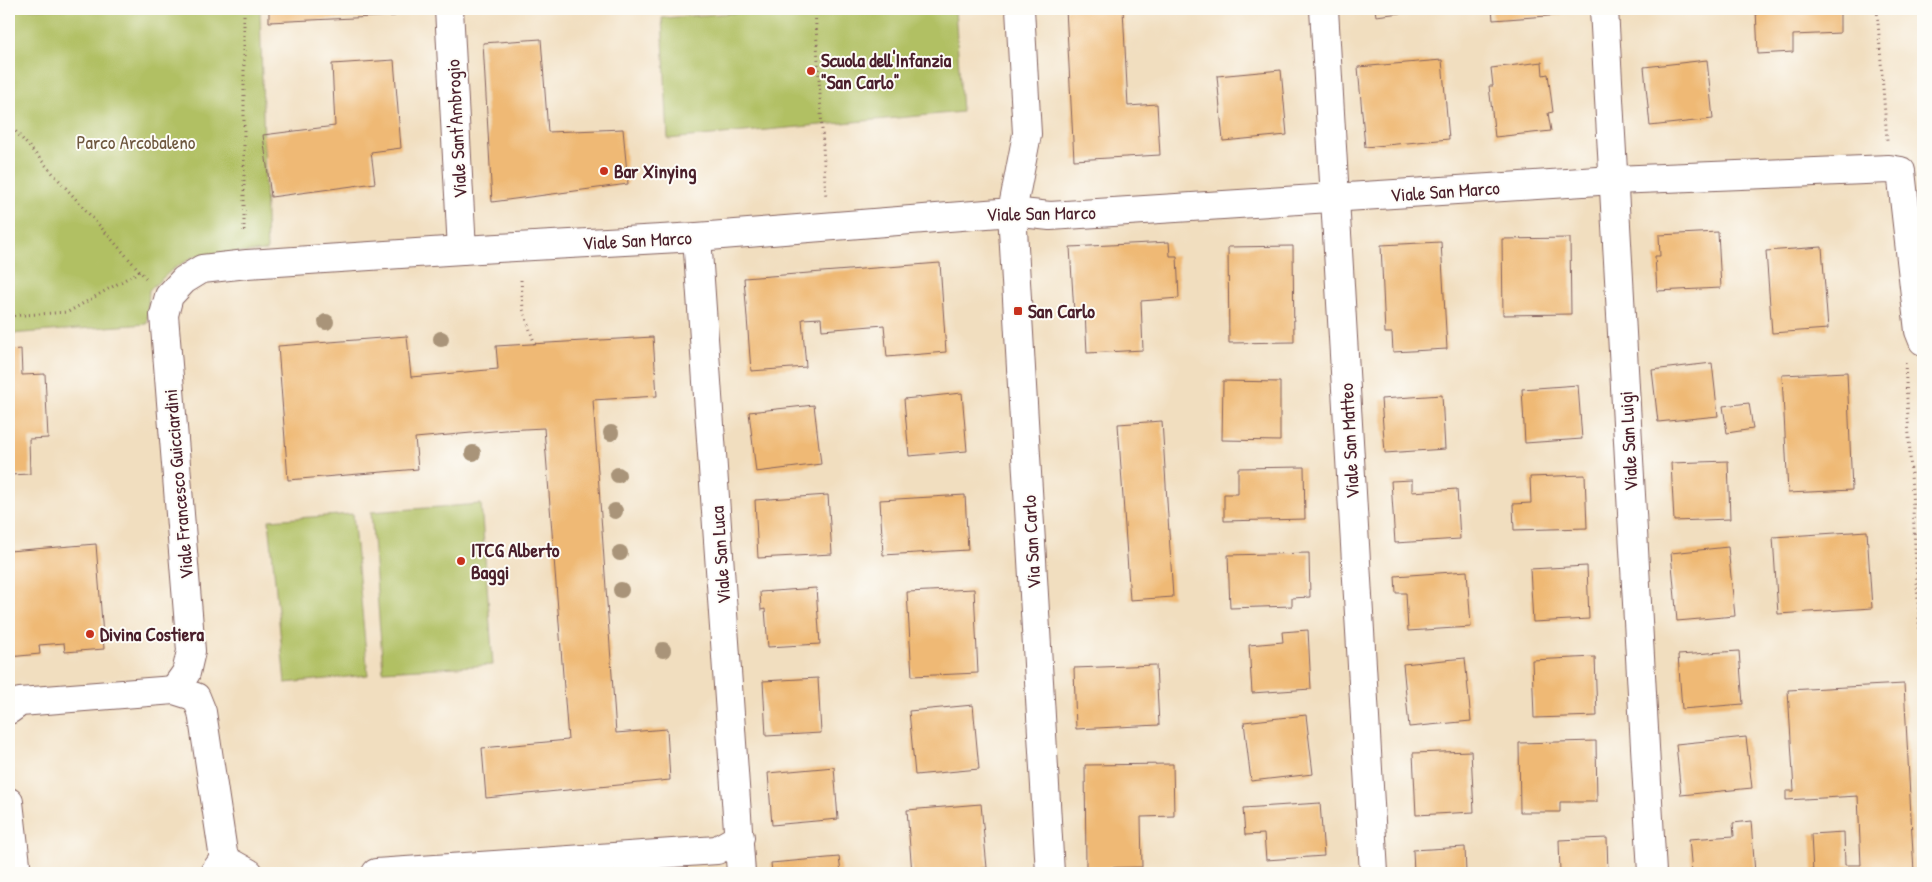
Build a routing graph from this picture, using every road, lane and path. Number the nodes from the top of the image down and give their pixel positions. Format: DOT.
graph roads {
  1 [pos="244,9"];
  2 [pos="450,9"];
  3 [pos="815,9"];
  4 [pos="1020,9"];
  5 [pos="1324,9"];
  6 [pos="1604,9"];
  7 [pos="9,124"];
  8 [pos="1614,180"];
  9 [pos="1335,198"];
  10 [pos="1012,212"];
  11 [pos="827,226"];
  12 [pos="244,231"];
  13 [pos="698,237"];
  14 [pos="462,250"];
  15 [pos="140,271"];
  16 [pos="146,278"];
  17 [pos="184,280"];
  18 [pos="521,280"];
  19 [pos="9,316"];
  20 [pos="1923,341"];
  21 [pos="535,345"];
  22 [pos="174,690"];
  23 [pos="9,710"];
  24 [pos="9,802"];
  25 [pos="740,838"];
  26 [pos="219,866"];
  27 [pos="17,873"];
  28 [pos="249,873"];
  29 [pos="376,873"];
  30 [pos="741,873"];
  31 [pos="1050,873"];
  32 [pos="1374,873"];
  33 [pos="1652,873"];
  1 -- 12 [label="path"];
  2 -- 14 [label="street, Viale Sant'Ambrogio"];
  3 -- 11 [label="path"];
  4 -- 10 [label="street, Via San Carlo"];
  5 -- 9 [label="street, Viale San Matteo"];
  6 -- 8 [label="street, Viale San Luigi"];
  7 -- 15 [label="path"];
  8 -- 9 [label="street, Viale San Marco"];
  8 -- 20 [label="street, Viale San Marco"];
  8 -- 33 [label="street, Viale San Luigi"];
  9 -- 10 [label="street, Viale San Marco"];
  9 -- 32 [label="street, Viale San Matteo"];
  10 -- 11 [label="street, Viale San Marco"];
  10 -- 31 [label="street, Via San Carlo"];
  11 -- 13 [label="street, Viale San Marco"];
  13 -- 14 [label="street, Viale San Marco"];
  13 -- 25 [label="street, Viale San Luca"];
  14 -- 17 [label="street, Viale San Marco"];
  15 -- 16 [label="path"];
  15 -- 19 [label="path"];
  17 -- 22 [label="street, Viale Francesco Guicciardini"];
  18 -- 21 [label="path"];
  22 -- 23 [label="street"];
  22 -- 26 [label="street"];
  24 -- 27 [label="street"];
  25 -- 29 [label="street"];
  25 -- 30 [label="street, Viale San Luca"];
  26 -- 28 [label="street"];
}
